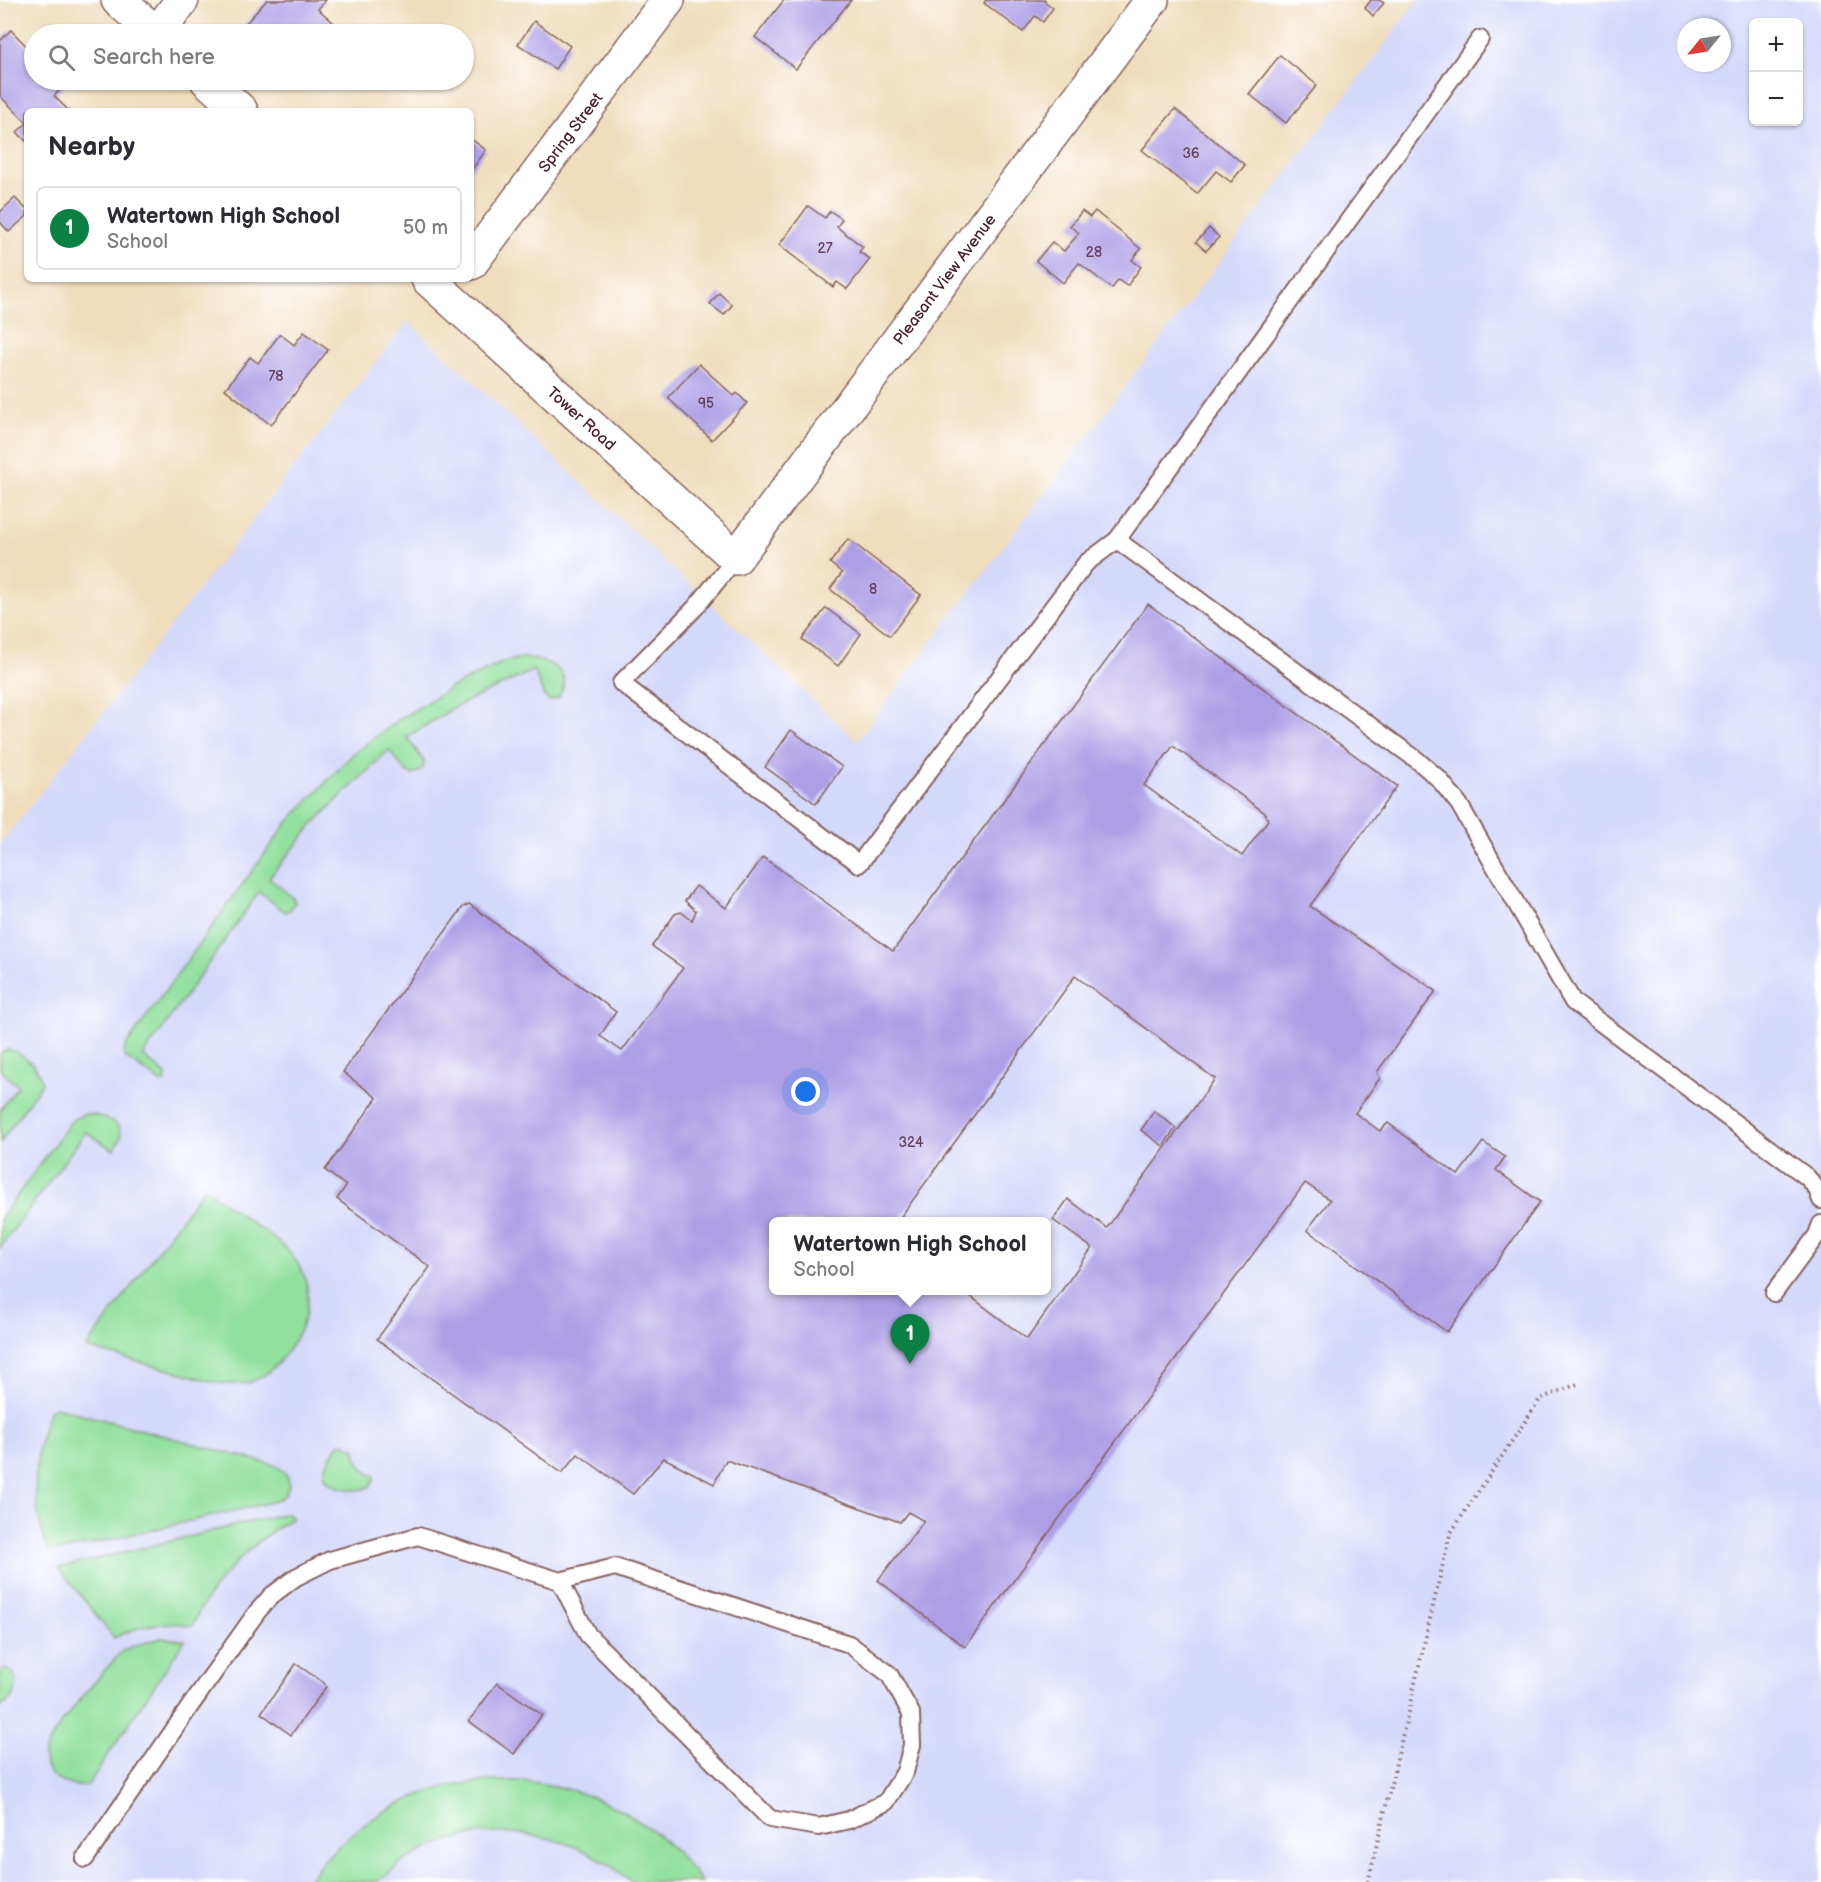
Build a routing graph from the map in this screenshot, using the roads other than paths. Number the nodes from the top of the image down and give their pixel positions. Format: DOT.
graph roads {
  1 [pos="118,0"];
  2 [pos="182,0"];
  3 [pos="668,0"];
  4 [pos="1152,0"];
  5 [pos="146,24"];
  6 [pos="164,24"];
  7 [pos="1480,39"];
  8 [pos="218,90"];
  9 [pos="239,108"];
  10 [pos="474,259"];
  11 [pos="444,285"];
  12 [pos="1117,540"];
  13 [pos="736,558"];
  14 [pos="1821,1200"];
  15 [pos="1821,1224"];
  16 [pos="1774,1293"];
  17 [pos="560,1581"];
  18 [pos="85,1859"];
  1 -- 5 [label="street"];
  2 -- 6 [label="street"];
  3 -- 10 [label="street, Spring Street"];
  4 -- 13 [label="street, Pleasant View Avenue"];
  7 -- 12 [label="lane"];
  8 -- 9 [label="street"];
  11 -- 13 [label="street, Tower Road"];
  12 -- 13 [label="lane"];
  12 -- 14 [label="lane"];
  15 -- 16 [label="lane"];
  17 -- 17 [label="lane"];
  17 -- 18 [label="lane"];
}
